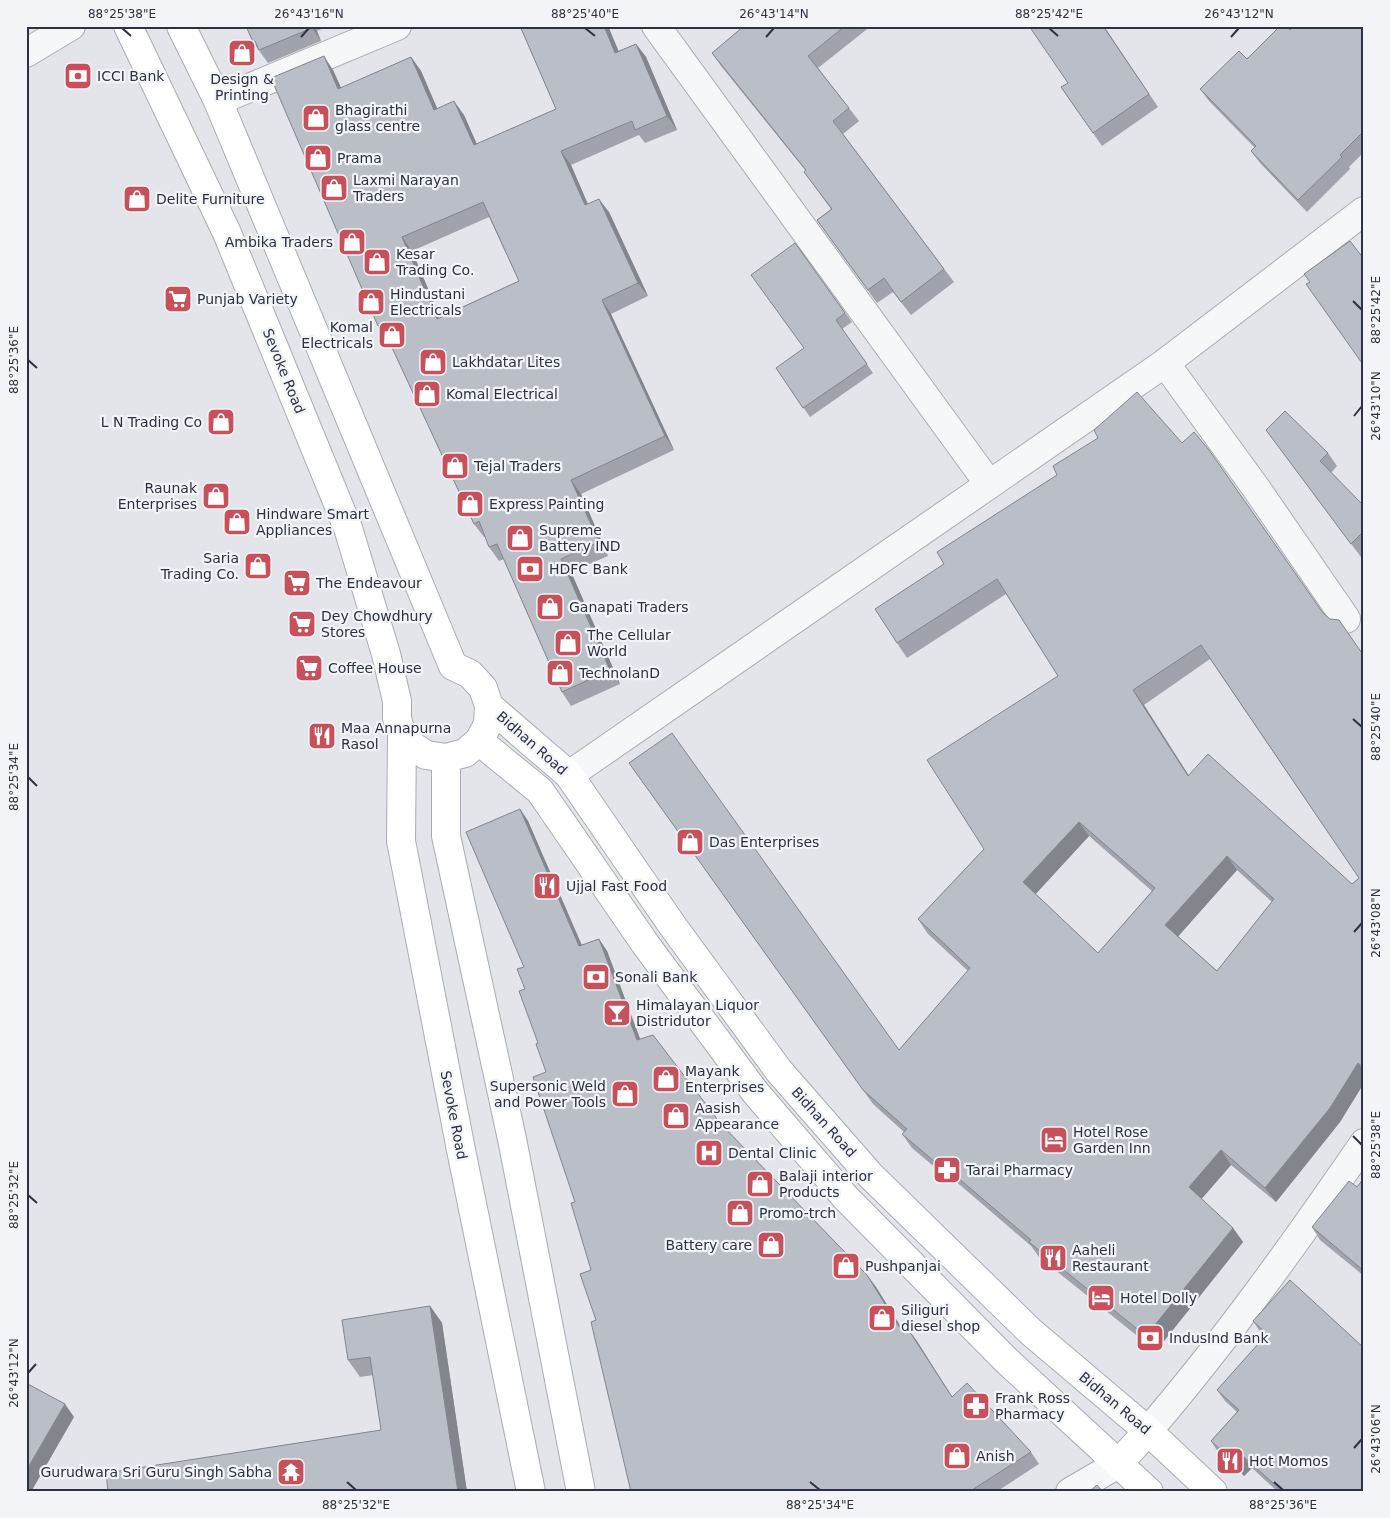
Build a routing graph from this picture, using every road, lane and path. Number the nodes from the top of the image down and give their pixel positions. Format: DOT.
graph roads {
  1 [pos="70,26"];
  2 [pos="128,26"];
  3 [pos="181,26"];
  4 [pos="397,26"];
  5 [pos="656,26"];
  6 [pos="26,53"];
  7 [pos="218,100"];
  8 [pos="1364,211"];
  9 [pos="1165,363"];
  10 [pos="989,484"];
  11 [pos="1346,619"];
  12 [pos="489,706"];
  13 [pos="402,735"];
  14 [pos="479,741"];
  15 [pos="446,758"];
  16 [pos="569,775"];
  17 [pos="540,790"];
  18 [pos="1364,1143"];
  19 [pos="1148,1431"];
  20 [pos="1118,1464"];
  21 [pos="531,1492"];
  22 [pos="581,1492"];
  23 [pos="1070,1492"];
  24 [pos="1149,1492"];
  25 [pos="1212,1492"];
  1 -- 6 [label="street"];
  2 -- 13 [label="main road, Sevoke Road"];
  3 -- 7 [label="main road"];
  4 -- 7 [label="street"];
  5 -- 10 [label="street"];
  7 -- 12 [label="main road"];
  8 -- 9 [label="street"];
  9 -- 10 [label="street"];
  9 -- 11 [label="street"];
  10 -- 16 [label="street"];
  12 -- 14 [label="main road"];
  12 -- 16 [label="main road, Bidhan Road"];
  13 -- 15 [label="main road"];
  13 -- 21 [label="main road, Sevoke Road"];
  14 -- 15 [label="main road"];
  14 -- 17 [label="main road"];
  15 -- 22 [label="main road"];
  16 -- 17 [label="main road"];
  16 -- 19 [label="main road, Bidhan Road"];
  17 -- 20 [label="main road"];
  18 -- 19 [label="street"];
  19 -- 20 [label="main road"];
  19 -- 25 [label="main road, Bidhan Road"];
  20 -- 23 [label="street"];
  20 -- 24 [label="main road"];
}
